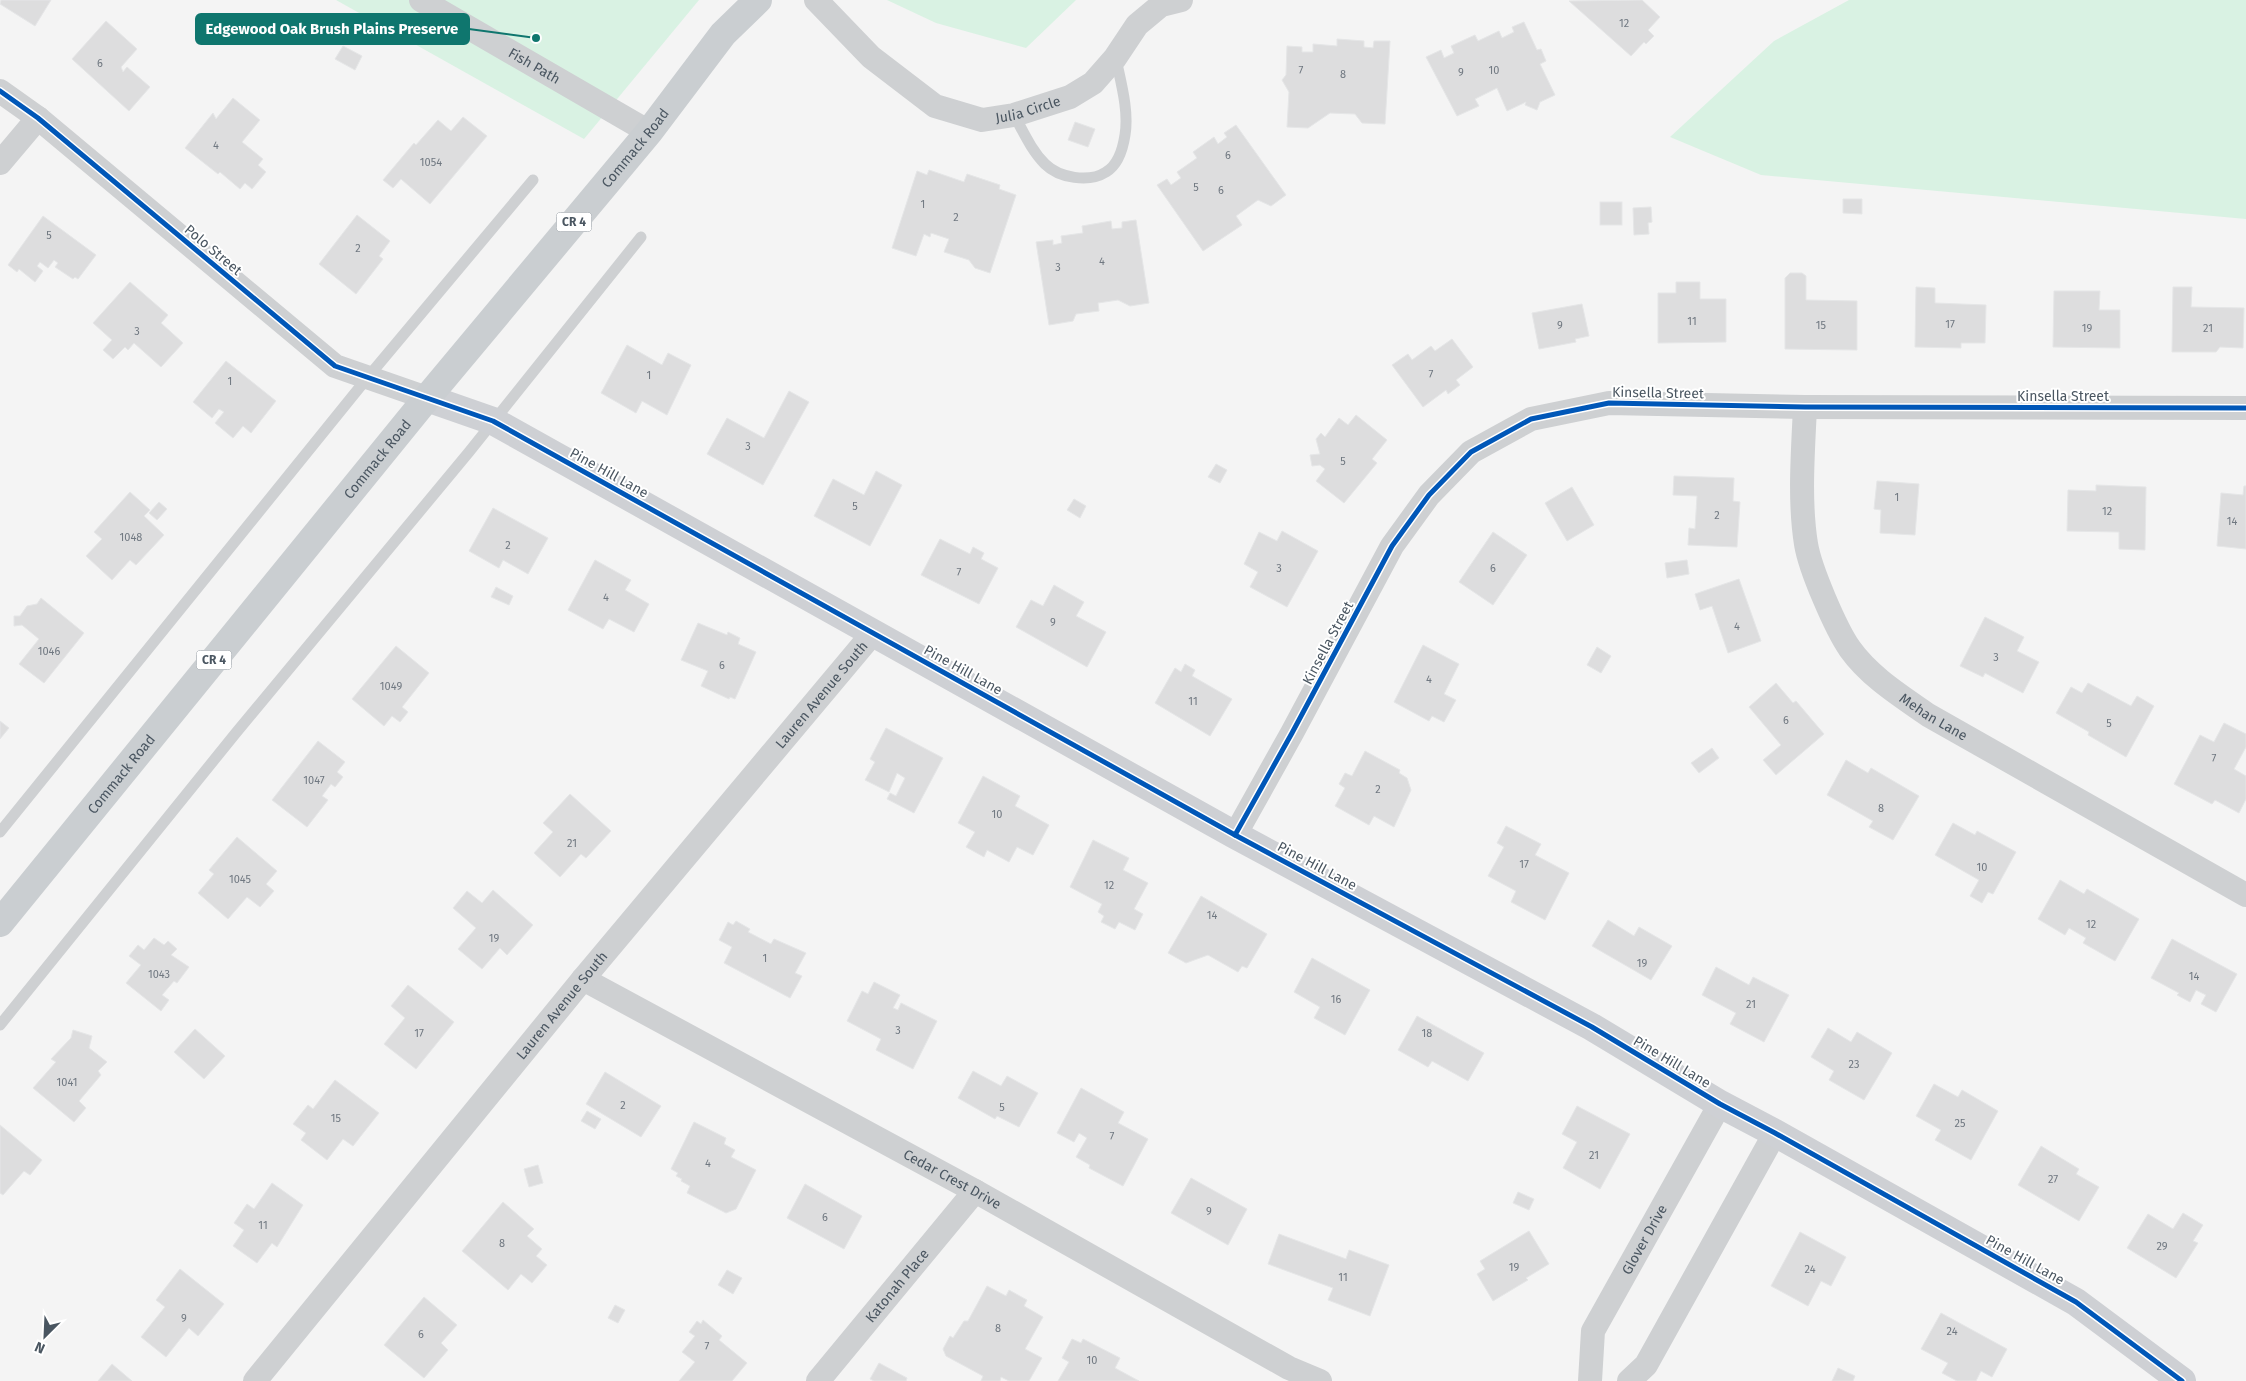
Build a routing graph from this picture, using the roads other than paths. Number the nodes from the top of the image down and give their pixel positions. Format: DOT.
graph roads {
  1 [pos="421,0"];
  2 [pos="758,0"];
  3 [pos="816,0"];
  4 [pos="1181,0"];
  5 [pos="1115,58"];
  6 [pos="0,91"];
  7 [pos="1014,115"];
  8 [pos="38,118"];
  9 [pos="649,132"];
  10 [pos="0,164"];
  11 [pos="533,180"];
  12 [pos="641,237"];
  13 [pos="368,377"];
  14 [pos="427,398"];
  15 [pos="1805,407"];
  16 [pos="2246,408"];
  17 [pos="493,421"];
  18 [pos="873,633"];
  19 [pos="0,832"];
  20 [pos="1234,835"];
  21 [pos="2246,895"];
  22 [pos="0,923"];
  23 [pos="583,978"];
  24 [pos="0,1025"];
  25 [pos="1720,1104"];
  26 [pos="1775,1132"];
  27 [pos="975,1191"];
  28 [pos="255,1381"];
  29 [pos="818,1381"];
  30 [pos="1320,1381"];
  31 [pos="1590,1381"];
  32 [pos="1629,1381"];
  33 [pos="2182,1381"];
  1 -- 9 [label="street, Fish Path"];
  2 -- 9 [label="main road, Commack Road / CR 4"];
  3 -- 7 [label="street, Julia Circle"];
  4 -- 5 [label="street, Julia Circle"];
  5 -- 7 [label="street, Julia Circle"];
  5 -- 7 [label="lane"];
  6 -- 8 [label="street, Polo Street"];
  8 -- 10 [label="street"];
  8 -- 13 [label="street, Polo Street"];
  9 -- 14 [label="main road, Commack Road / CR 4"];
  11 -- 13 [label="lane"];
  12 -- 17 [label="lane"];
  13 -- 14 [label="street, Polo Street"];
  13 -- 19 [label="lane"];
  14 -- 17 [label="street, Pine Hill Lane"];
  14 -- 22 [label="main road, Commack Road / CR 4"];
  15 -- 16 [label="street, Kinsella Street"];
  15 -- 20 [label="street, Kinsella Street"];
  15 -- 21 [label="street, Mehan Lane"];
  17 -- 18 [label="street, Pine Hill Lane"];
  17 -- 24 [label="lane"];
  18 -- 20 [label="street, Pine Hill Lane"];
  18 -- 23 [label="street, Lauren Avenue South"];
  20 -- 25 [label="street, Pine Hill Lane"];
  23 -- 27 [label="street, Cedar Crest Drive"];
  23 -- 28 [label="street, Lauren Avenue South"];
  25 -- 26 [label="street, Pine Hill Lane"];
  25 -- 31 [label="street, Glover Drive"];
  26 -- 32 [label="street"];
  26 -- 33 [label="street, Pine Hill Lane"];
  27 -- 29 [label="street, Katonah Place"];
  27 -- 30 [label="street, Cedar Crest Drive"];
}
